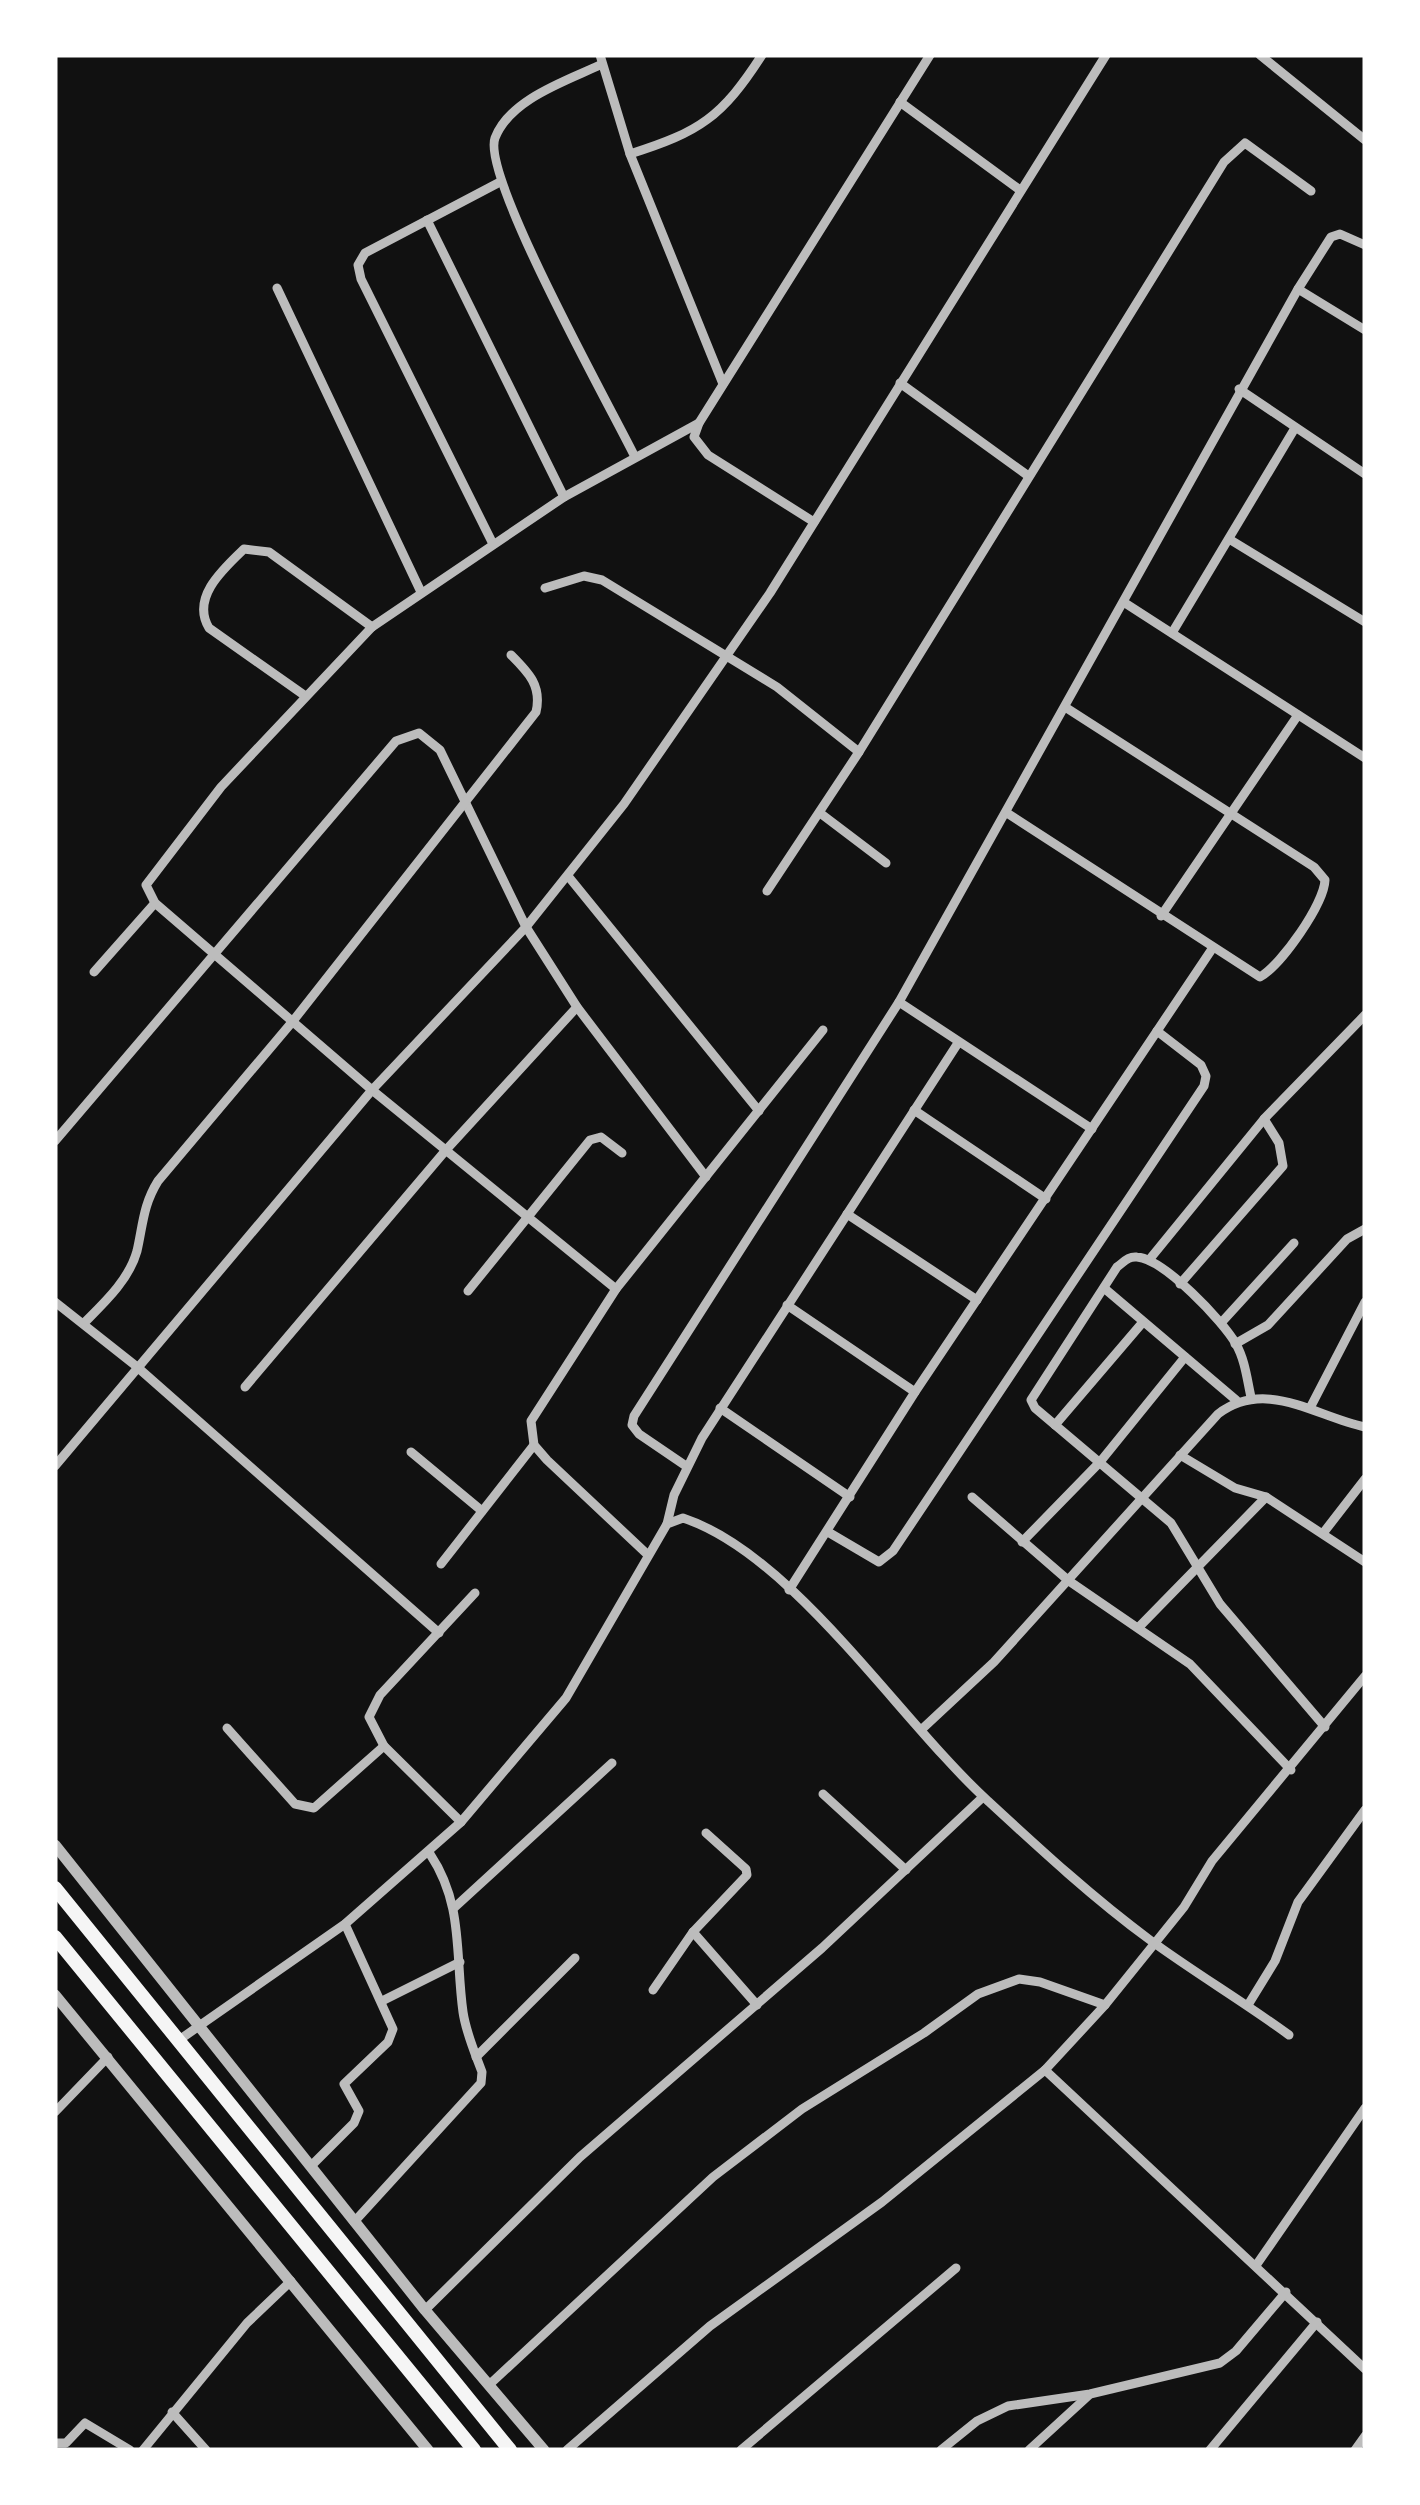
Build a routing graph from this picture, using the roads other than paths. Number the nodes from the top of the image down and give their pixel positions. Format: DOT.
graph roads {
  1 [pos="762,55"];
  2 [pos="930,55"];
  3 [pos="1106,55"];
  4 [pos="1260,55"];
  5 [pos="600,60"];
  6 [pos="900,102"];
  7 [pos="1365,140"];
  8 [pos="630,154"];
  9 [pos="500,182"];
  10 [pos="1020,190"];
  11 [pos="1312,191"];
  12 [pos="427,220"];
  13 [pos="1365,244"];
  14 [pos="276,288"];
  15 [pos="1298,289"];
  16 [pos="1365,330"];
  17 [pos="900,383"];
  18 [pos="723,384"];
  19 [pos="1239,389"];
  20 [pos="699,423"];
  21 [pos="1295,428"];
  22 [pos="635,456"];
  23 [pos="1365,474"];
  24 [pos="1027,476"];
  25 [pos="564,497"];
  26 [pos="814,522"];
  27 [pos="1229,538"];
  28 [pos="493,544"];
  29 [pos="545,588"];
  30 [pos="421,592"];
  31 [pos="1125,603"];
  32 [pos="1365,622"];
  33 [pos="372,627"];
  34 [pos="1172,633"];
  35 [pos="511,655"];
  36 [pos="727,659"];
  37 [pos="304,694"];
  38 [pos="1065,707"];
  39 [pos="1298,716"];
  40 [pos="860,752"];
  41 [pos="1365,758"];
  42 [pos="466,802"];
  43 [pos="820,813"];
  44 [pos="1007,814"];
  45 [pos="1232,815"];
  46 [pos="886,863"];
  47 [pos="568,876"];
  48 [pos="768,892"];
  49 [pos="156,903"];
  50 [pos="1161,916"];
  51 [pos="526,927"];
  52 [pos="1212,948"];
  53 [pos="215,954"];
  54 [pos="94,972"];
  55 [pos="899,1002"];
  56 [pos="577,1007"];
  57 [pos="1365,1015"];
  58 [pos="292,1021"];
  59 [pos="823,1030"];
  60 [pos="1157,1031"];
  61 [pos="958,1043"];
  62 [pos="372,1090"];
  63 [pos="914,1110"];
  64 [pos="758,1111"];
  65 [pos="1264,1119"];
  66 [pos="1092,1129"];
  67 [pos="55,1141"];
  68 [pos="446,1150"];
  69 [pos="622,1152"];
  70 [pos="706,1177"];
  71 [pos="1046,1199"];
  72 [pos="846,1214"];
  73 [pos="529,1218"];
  74 [pos="1365,1229"];
  75 [pos="1294,1243"];
  76 [pos="1149,1260"];
  77 [pos="1180,1284"];
  78 [pos="1104,1288"];
  79 [pos="616,1289"];
  80 [pos="468,1291"];
  81 [pos="977,1300"];
  82 [pos="55,1302"];
  83 [pos="1365,1302"];
  84 [pos="788,1305"];
  85 [pos="1144,1322"];
  86 [pos="84,1323"];
  87 [pos="1221,1323"];
  88 [pos="1235,1344"];
  89 [pos="1186,1357"];
  90 [pos="136,1366"];
  91 [pos="245,1387"];
  92 [pos="915,1392"];
  93 [pos="1251,1397"];
  94 [pos="1236,1400"];
  95 [pos="720,1408"];
  96 [pos="1310,1408"];
  97 [pos="1055,1425"];
  98 [pos="1365,1427"];
  99 [pos="534,1445"];
  100 [pos="411,1452"];
  101 [pos="1180,1455"];
  102 [pos="1100,1462"];
  103 [pos="55,1466"];
  104 [pos="686,1466"];
  105 [pos="1365,1479"];
  106 [pos="1143,1496"];
  107 [pos="850,1497"];
  108 [pos="1266,1497"];
  109 [pos="972,1498"];
  110 [pos="482,1511"];
  111 [pos="667,1524"];
  112 [pos="828,1532"];
  113 [pos="1324,1532"];
  114 [pos="1022,1542"];
  115 [pos="648,1555"];
  116 [pos="1365,1562"];
  117 [pos="441,1564"];
  118 [pos="1198,1564"];
  119 [pos="1069,1580"];
  120 [pos="789,1590"];
  121 [pos="476,1593"];
  122 [pos="1139,1627"];
  123 [pos="439,1632"];
  124 [pos="1365,1676"];
  125 [pos="1325,1727"];
  126 [pos="227,1728"];
  127 [pos="921,1730"];
  128 [pos="384,1746"];
  129 [pos="612,1763"];
  130 [pos="1291,1770"];
  131 [pos="823,1794"];
  132 [pos="983,1797"];
  133 [pos="1365,1810"];
  134 [pos="461,1822"];
  135 [pos="706,1833"];
  136 [pos="55,1845"];
  137 [pos="430,1854"];
  138 [pos="906,1870"];
  139 [pos="55,1888"];
  140 [pos="456,1907"];
  141 [pos="345,1924"];
  142 [pos="693,1932"];
  143 [pos="55,1937"];
  144 [pos="1154,1943"];
  145 [pos="576,1958"];
  146 [pos="460,1962"];
  147 [pos="652,1990"];
  148 [pos="55,1995"];
  149 [pos="382,2001"];
  150 [pos="756,2005"];
  151 [pos="1106,2005"];
  152 [pos="1248,2005"];
  153 [pos="200,2026"];
  154 [pos="1289,2035"];
  155 [pos="179,2040"];
  156 [pos="108,2056"];
  157 [pos="476,2057"];
  158 [pos="1046,2070"];
  159 [pos="1365,2108"];
  160 [pos="55,2112"];
  161 [pos="311,2166"];
  162 [pos="354,2222"];
  163 [pos="1257,2264"];
  164 [pos="956,2268"];
  165 [pos="290,2281"];
  166 [pos="1286,2292"];
  167 [pos="425,2310"];
  168 [pos="1317,2322"];
  169 [pos="1365,2369"];
  170 [pos="490,2384"];
  171 [pos="1090,2394"];
  172 [pos="172,2412"];
  173 [pos="1365,2436"];
  174 [pos="55,2443"];
  175 [pos="130,2450"];
  176 [pos="143,2450"];
  177 [pos="206,2450"];
  178 [pos="428,2450"];
  179 [pos="474,2450"];
  180 [pos="510,2450"];
  181 [pos="544,2450"];
  182 [pos="567,2450"];
  183 [pos="741,2450"];
  184 [pos="941,2450"];
  185 [pos="1029,2450"];
  186 [pos="1210,2450"];
  187 [pos="1355,2450"];
  1 -- 8 [label="street"];
  2 -- 6 [label="street"];
  3 -- 10 [label="street"];
  4 -- 7 [label="street"];
  5 -- 8 [label="street"];
  5 -- 9 [label="street"];
  6 -- 10 [label="street"];
  6 -- 18 [label="street"];
  8 -- 18 [label="street"];
  9 -- 12 [label="street"];
  9 -- 22 [label="street"];
  10 -- 17 [label="street"];
  11 -- 24 [label="street"];
  12 -- 25 [label="street"];
  12 -- 28 [label="street"];
  13 -- 15 [label="street"];
  14 -- 30 [label="street"];
  15 -- 16 [label="street"];
  15 -- 19 [label="street"];
  17 -- 24 [label="street"];
  17 -- 26 [label="street"];
  18 -- 20 [label="street"];
  19 -- 21 [label="street"];
  19 -- 31 [label="street"];
  20 -- 22 [label="street"];
  20 -- 26 [label="street"];
  21 -- 23 [label="street"];
  21 -- 27 [label="street"];
  22 -- 25 [label="street"];
  24 -- 40 [label="street"];
  25 -- 28 [label="street"];
  26 -- 36 [label="street"];
  27 -- 32 [label="street"];
  27 -- 34 [label="street"];
  28 -- 30 [label="street"];
  29 -- 36 [label="street"];
  30 -- 33 [label="street"];
  31 -- 34 [label="street"];
  31 -- 38 [label="street"];
  33 -- 37 [label="street"];
  33 -- 37 [label="street"];
  34 -- 39 [label="street"];
  35 -- 42 [label="street"];
  36 -- 40 [label="street"];
  36 -- 47 [label="street"];
  37 -- 49 [label="street"];
  38 -- 44 [label="street"];
  38 -- 45 [label="street"];
  39 -- 41 [label="street"];
  39 -- 45 [label="street"];
  40 -- 43 [label="street"];
  42 -- 51 [label="street"];
  42 -- 53 [label="street"];
  42 -- 58 [label="street"];
  43 -- 46 [label="street"];
  43 -- 48 [label="street"];
  44 -- 50 [label="street"];
  44 -- 55 [label="street"];
  45 -- 50 [label="street"];
  45 -- 52 [label="street"];
  47 -- 51 [label="street"];
  47 -- 64 [label="street"];
  49 -- 53 [label="street"];
  49 -- 54 [label="street"];
  50 -- 52 [label="street"];
  51 -- 56 [label="street"];
  51 -- 62 [label="street"];
  52 -- 60 [label="street"];
  53 -- 58 [label="street"];
  53 -- 67 [label="street"];
  55 -- 61 [label="street"];
  55 -- 104 [label="street"];
  56 -- 68 [label="street"];
  56 -- 70 [label="street"];
  57 -- 65 [label="street"];
  58 -- 62 [label="street"];
  58 -- 86 [label="street"];
  59 -- 64 [label="street"];
  60 -- 66 [label="street"];
  60 -- 112 [label="street"];
  61 -- 63 [label="street"];
  61 -- 66 [label="street"];
  62 -- 68 [label="street"];
  62 -- 90 [label="street"];
  63 -- 71 [label="street"];
  63 -- 72 [label="street"];
  64 -- 70 [label="street"];
  65 -- 76 [label="street"];
  65 -- 77 [label="street"];
  66 -- 71 [label="street"];
  68 -- 73 [label="street"];
  68 -- 91 [label="street"];
  69 -- 73 [label="street"];
  70 -- 79 [label="street"];
  71 -- 81 [label="street"];
  72 -- 81 [label="street"];
  72 -- 84 [label="street"];
  73 -- 79 [label="street"];
  73 -- 80 [label="street"];
  74 -- 88 [label="street"];
  75 -- 87 [label="street"];
  76 -- 77 [label="street"];
  76 -- 78 [label="street"];
  77 -- 87 [label="street"];
  78 -- 85 [label="street"];
  78 -- 97 [label="street"];
  79 -- 99 [label="street"];
  81 -- 92 [label="street"];
  82 -- 86 [label="street"];
  83 -- 96 [label="street"];
  84 -- 92 [label="street"];
  84 -- 95 [label="street"];
  85 -- 89 [label="street"];
  85 -- 97 [label="street"];
  86 -- 90 [label="street"];
  87 -- 88 [label="street"];
  88 -- 93 [label="street"];
  89 -- 94 [label="street"];
  89 -- 102 [label="street"];
  90 -- 103 [label="street"];
  90 -- 123 [label="street"];
  92 -- 107 [label="street"];
  93 -- 94 [label="street"];
  93 -- 96 [label="street"];
  94 -- 101 [label="street"];
  95 -- 104 [label="street"];
  95 -- 107 [label="street"];
  96 -- 98 [label="street"];
  97 -- 102 [label="street"];
  99 -- 110 [label="street"];
  99 -- 115 [label="street"];
  100 -- 110 [label="street"];
  101 -- 106 [label="street"];
  101 -- 108 [label="street"];
  102 -- 106 [label="street"];
  102 -- 114 [label="street"];
  104 -- 111 [label="street"];
  105 -- 113 [label="street"];
  106 -- 118 [label="street"];
  106 -- 119 [label="street"];
  107 -- 112 [label="street"];
  108 -- 113 [label="street"];
  108 -- 118 [label="street"];
  109 -- 114 [label="street"];
  110 -- 117 [label="street"];
  111 -- 115 [label="street"];
  111 -- 120 [label="street"];
  112 -- 120 [label="street"];
  113 -- 116 [label="street"];
  114 -- 119 [label="street"];
  115 -- 134 [label="street"];
  118 -- 122 [label="street"];
  118 -- 125 [label="street"];
  119 -- 122 [label="street"];
  119 -- 127 [label="street"];
  120 -- 127 [label="street"];
  121 -- 123 [label="street"];
  122 -- 130 [label="street"];
  123 -- 128 [label="street"];
  124 -- 125 [label="street"];
  125 -- 130 [label="street"];
  126 -- 128 [label="street"];
  127 -- 132 [label="street"];
  128 -- 134 [label="street"];
  129 -- 140 [label="street"];
  130 -- 144 [label="street"];
  131 -- 138 [label="street"];
  132 -- 138 [label="street"];
  132 -- 144 [label="street"];
  133 -- 152 [label="street"];
  134 -- 137 [label="street"];
  135 -- 142 [label="street"];
  136 -- 153 [label="street"];
  137 -- 140 [label="street"];
  137 -- 141 [label="street"];
  138 -- 150 [label="street"];
  139 -- 155 [label="highway"];
  140 -- 146 [label="street"];
  141 -- 149 [label="street"];
  141 -- 153 [label="street"];
  142 -- 147 [label="street"];
  142 -- 150 [label="street"];
  143 -- 179 [label="highway"];
  144 -- 151 [label="street"];
  144 -- 152 [label="street"];
  145 -- 157 [label="street"];
  146 -- 149 [label="street"];
  146 -- 157 [label="street"];
  148 -- 156 [label="street"];
  149 -- 161 [label="street"];
  150 -- 167 [label="street"];
  151 -- 158 [label="street"];
  151 -- 170 [label="street"];
  152 -- 154 [label="street"];
  153 -- 155 [label="street"];
  153 -- 161 [label="street"];
  155 -- 180 [label="highway"];
  156 -- 160 [label="street"];
  156 -- 165 [label="street"];
  157 -- 162 [label="street"];
  158 -- 163 [label="street"];
  158 -- 182 [label="street"];
  159 -- 163 [label="street"];
  161 -- 162 [label="street"];
  162 -- 167 [label="street"];
  163 -- 166 [label="street"];
  164 -- 183 [label="street"];
  165 -- 172 [label="street"];
  165 -- 178 [label="street"];
  166 -- 168 [label="street"];
  166 -- 171 [label="street"];
  167 -- 170 [label="street"];
  168 -- 169 [label="street"];
  168 -- 186 [label="street"];
  170 -- 181 [label="street"];
  171 -- 184 [label="street"];
  171 -- 185 [label="street"];
  172 -- 176 [label="street"];
  172 -- 177 [label="street"];
  173 -- 187 [label="street"];
  174 -- 175 [label="street"];
}
